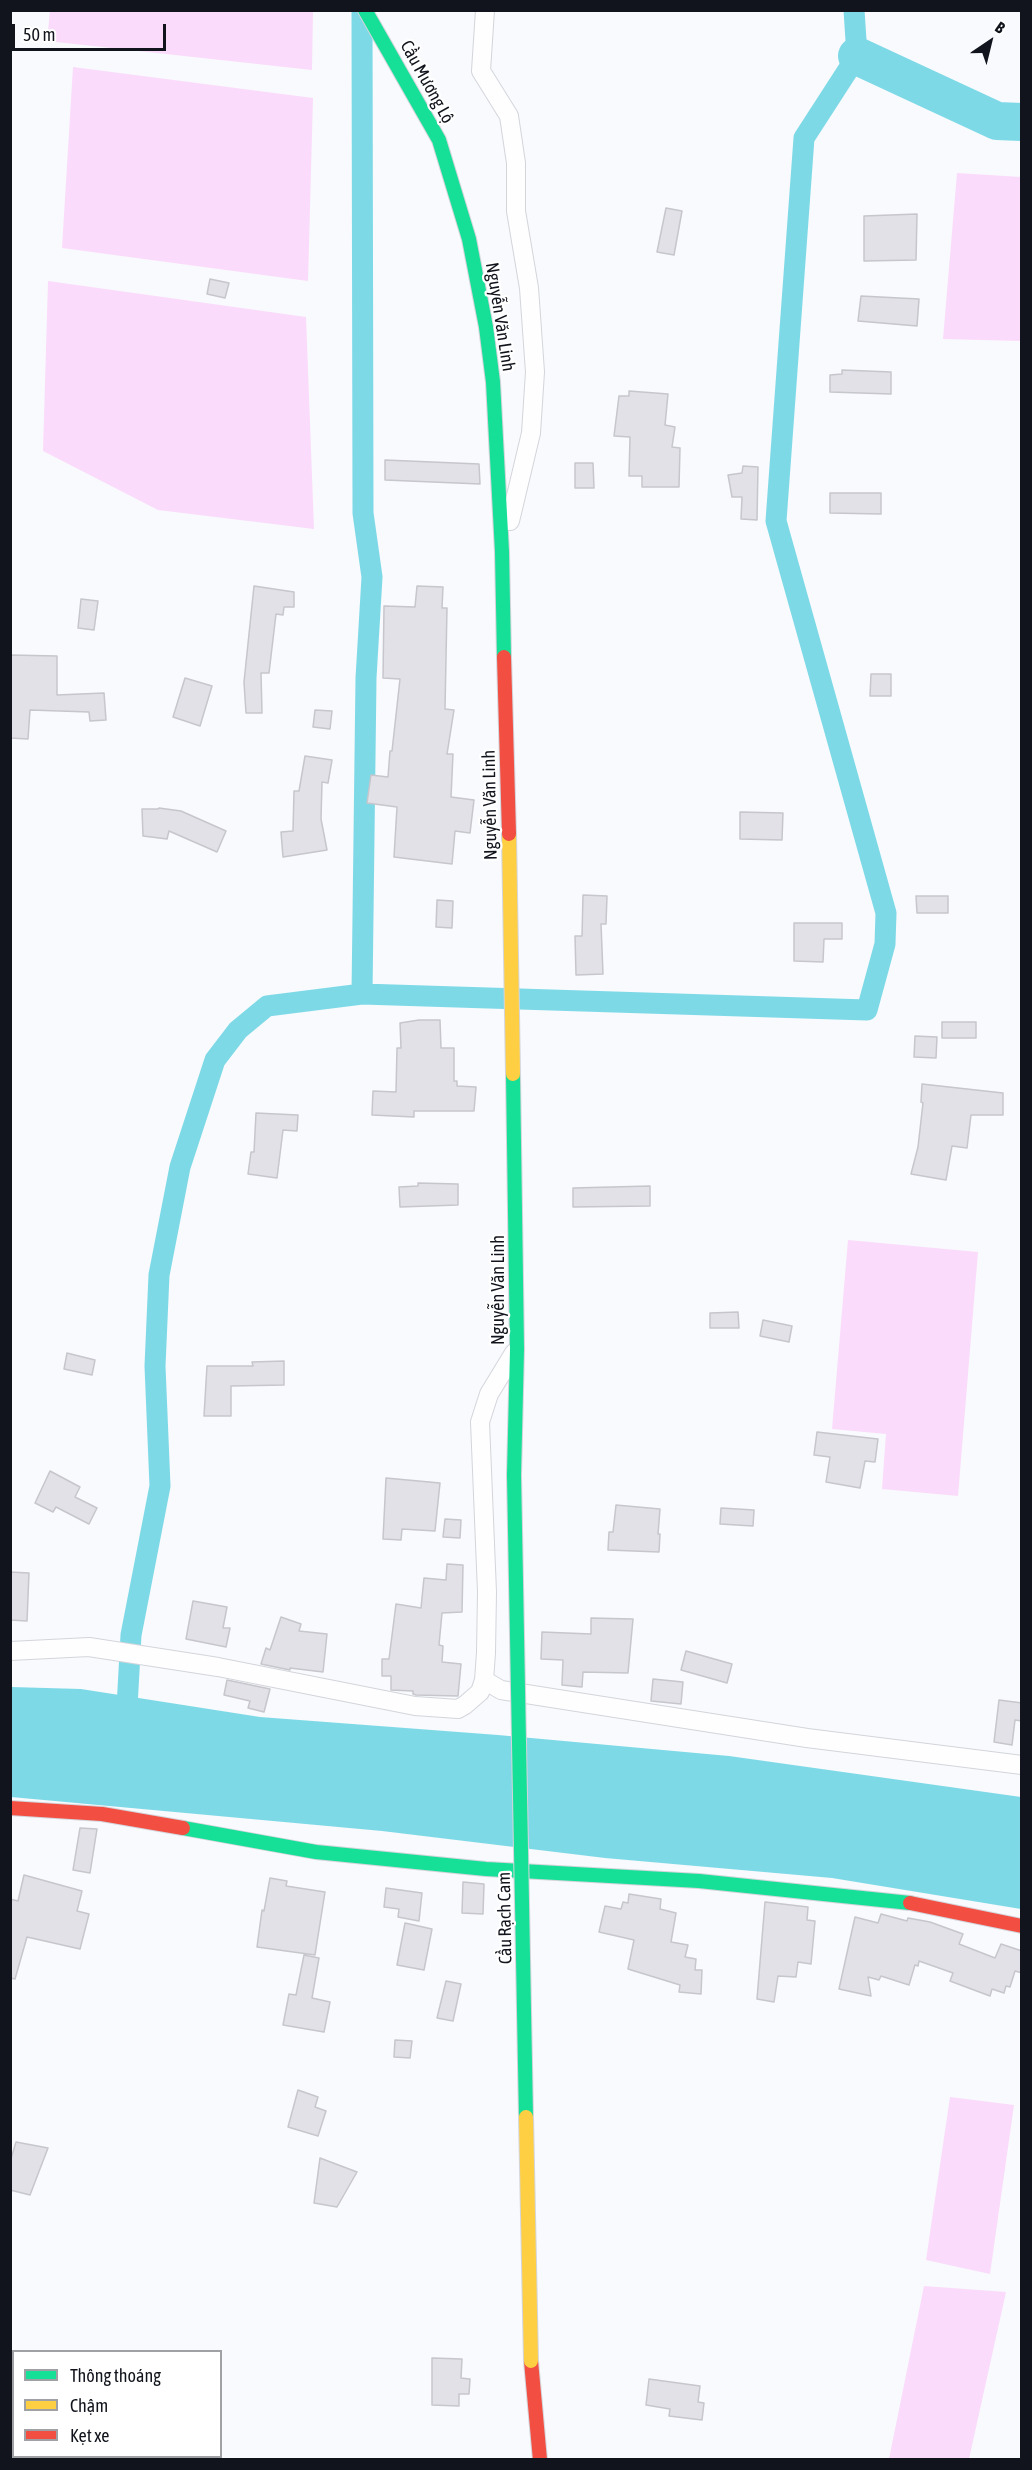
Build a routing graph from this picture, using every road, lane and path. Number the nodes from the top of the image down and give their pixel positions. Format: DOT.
graph roads {
  1 [pos="364,10"];
  2 [pos="485,10"];
  3 [pos="439,141"];
  4 [pos="502,552"];
  5 [pos="517,1349"];
  6 [pos="514,1475"];
  7 [pos="10,1651"];
  8 [pos="484,1680"];
  9 [pos="1022,1765"];
  10 [pos="10,1808"];
  11 [pos="1022,1926"];
  12 [pos="540,2460"];
  1 -- 3 [label="main road, Cầu Mương Lộ"];
  2 -- 4 [label="street"];
  3 -- 4 [label="main road, Nguyễn Văn Linh"];
  4 -- 5 [label="main road, Nguyễn Văn Linh"];
  5 -- 6 [label="main road, Nguyễn Văn Linh"];
  5 -- 8 [label="street"];
  6 -- 12 [label="main road, Cầu Rạch Cam, bridge"];
  7 -- 8 [label="street"];
  8 -- 9 [label="street"];
  10 -- 11 [label="main road"];
}
